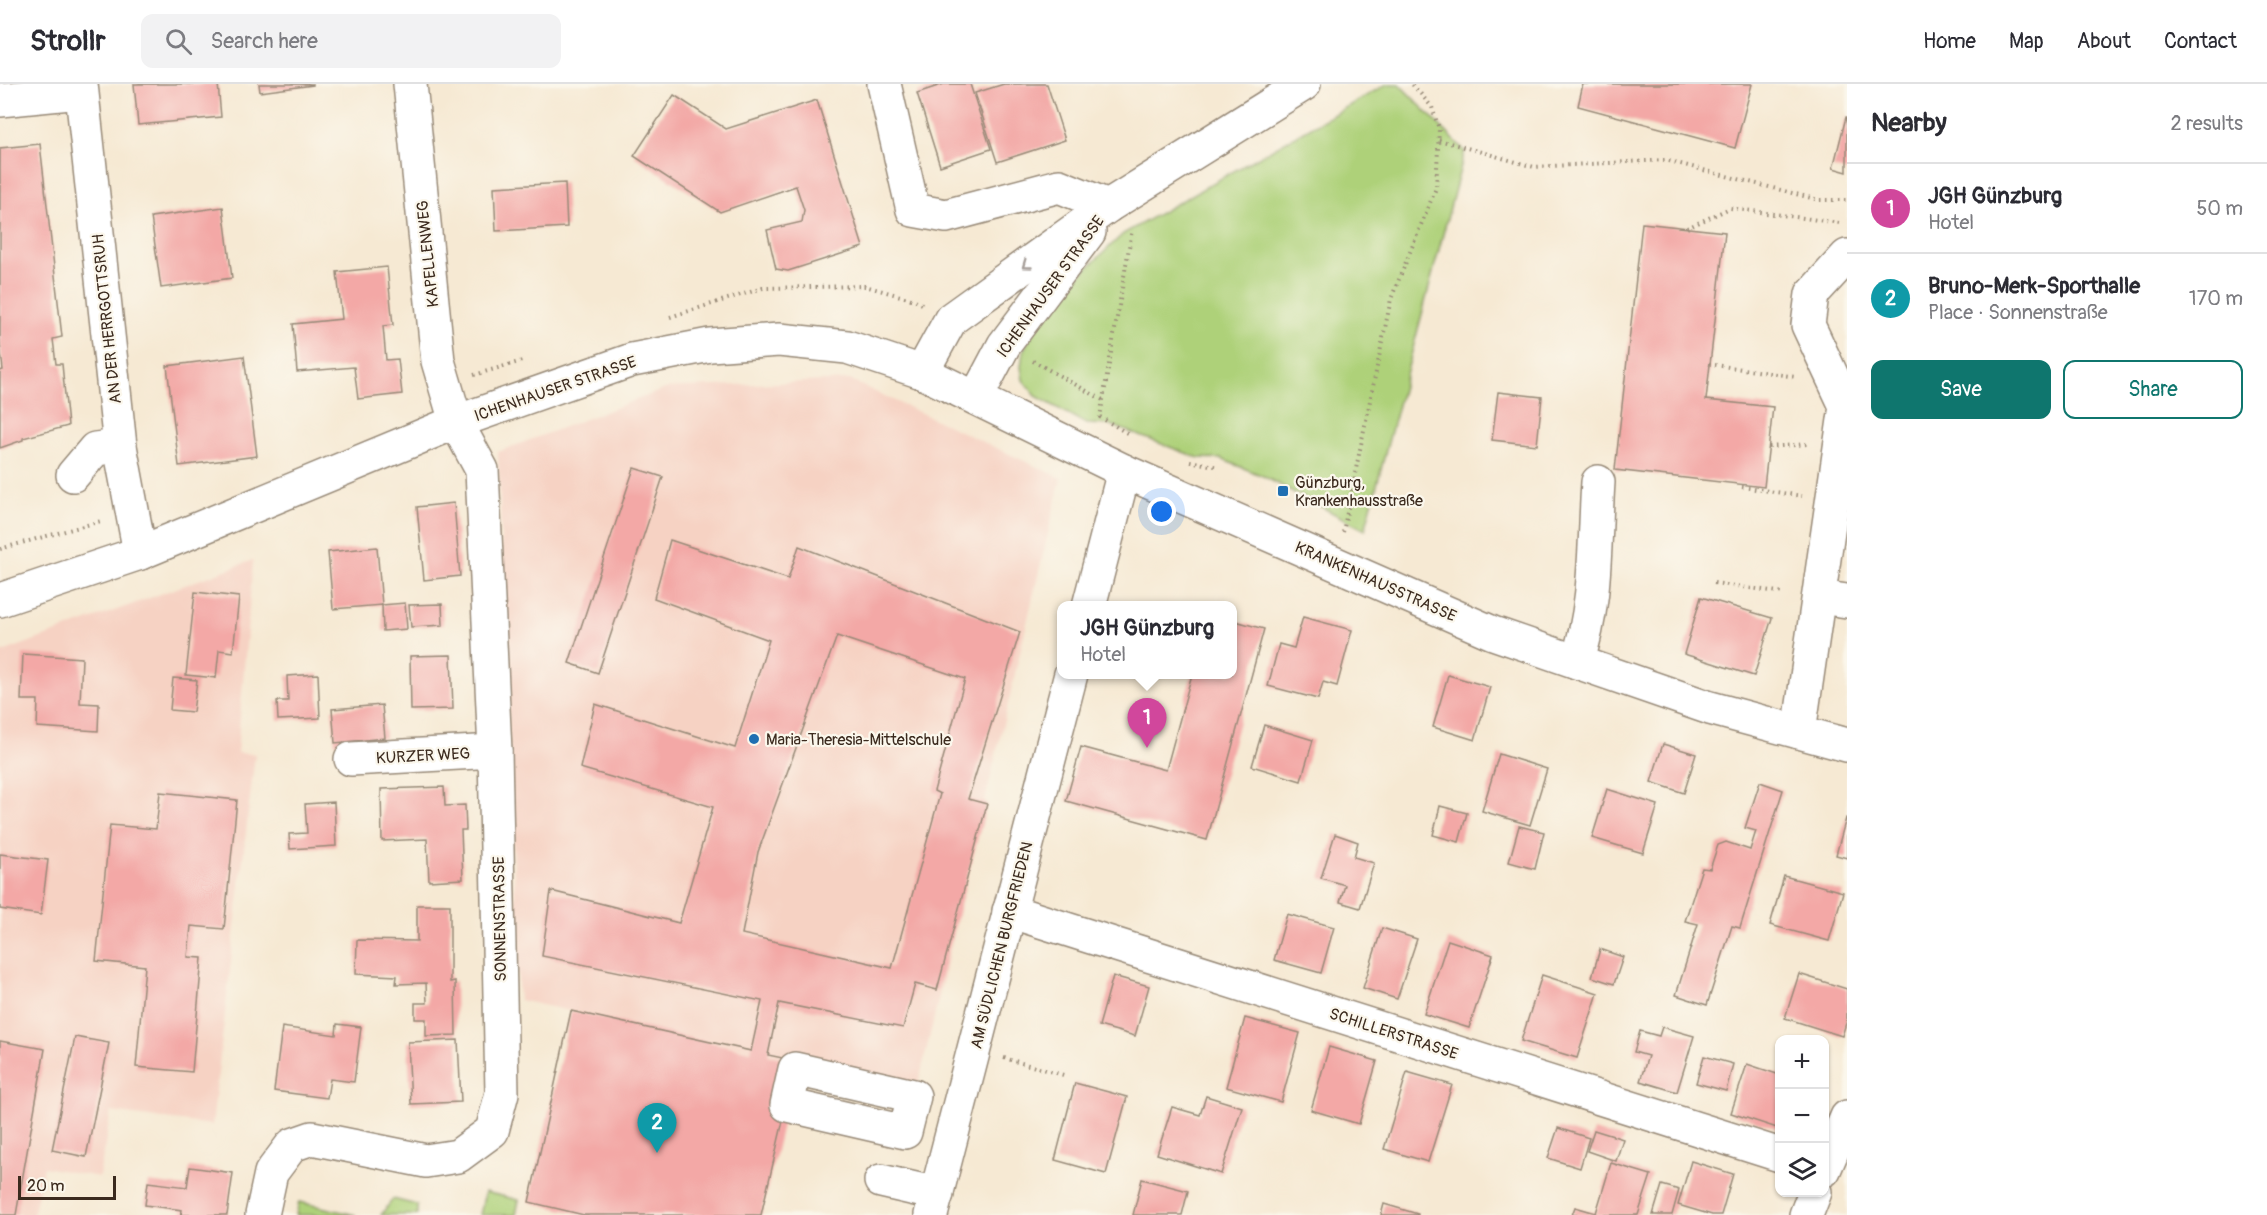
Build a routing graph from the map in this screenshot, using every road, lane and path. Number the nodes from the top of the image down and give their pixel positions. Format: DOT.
graph roads {
  1 [pos="410,84"];
  2 [pos="884,84"];
  3 [pos="1304,84"];
  4 [pos="1412,84"];
  5 [pos="80,88"];
  6 [pos="0,100"];
  7 [pos="1439,140"];
  8 [pos="1847,200"];
  9 [pos="1108,207"];
  10 [pos="1847,224"];
  11 [pos="1687,228"];
  12 [pos="1847,256"];
  13 [pos="1710,364"];
  14 [pos="922,372"];
  15 [pos="1835,382"];
  16 [pos="976,398"];
  17 [pos="456,422"];
  18 [pos="1136,439"];
  19 [pos="120,446"];
  20 [pos="1124,471"];
  21 [pos="73,475"];
  22 [pos="1598,482"];
  23 [pos="1742,488"];
  24 [pos="1833,500"];
  25 [pos="140,553"];
  26 [pos="1337,563"];
  27 [pos="1714,582"];
  28 [pos="1833,599"];
  29 [pos="0,600"];
  30 [pos="1090,601"];
  31 [pos="1577,662"];
  32 [pos="1070,679"];
  33 [pos="1799,732"];
  34 [pos="1847,745"];
  35 [pos="495,751"];
  36 [pos="351,759"];
  37 [pos="1009,911"];
  38 [pos="974,1050"];
  39 [pos="1067,1076"];
  40 [pos="1847,1117"];
  41 [pos="1775,1154"];
  42 [pos="1829,1160"];
  43 [pos="880,1181"];
  44 [pos="1813,1197"];
  45 [pos="934,1204"];
  46 [pos="262,1215"];
  47 [pos="1806,1215"];
  1 -- 17 [label="street, KAPELLENWEG"];
  2 -- 9 [label="street"];
  3 -- 9 [label="street, ICHENHAUSER STRASSE"];
  4 -- 7 [label="path"];
  5 -- 6 [label="street"];
  5 -- 19 [label="street, AN DER HERRGOTTSRUH"];
  7 -- 8 [label="path"];
  7 -- 26 [label="path"];
  9 -- 14 [label="street, ICHENHAUSER STRASSE, one-way"];
  9 -- 16 [label="street, ICHENHAUSER STRASSE"];
  9 -- 18 [label="path"];
  10 -- 11 [label="path"];
  12 -- 15 [label="street"];
  13 -- 15 [label="path"];
  14 -- 16 [label="street, KRANKENHAUSSTRASSE"];
  14 -- 17 [label="street, ICHENHAUSER STRASSE"];
  15 -- 24 [label="street"];
  16 -- 20 [label="street, KRANKENHAUSSTRASSE"];
  17 -- 25 [label="street, ICHENHAUSER STRASSE"];
  17 -- 35 [label="street, SONNENSTRASSE"];
  19 -- 21 [label="street"];
  19 -- 25 [label="street, AN DER HERRGOTTSRUH"];
  20 -- 26 [label="street, KRANKENHAUSSTRASSE"];
  20 -- 30 [label="street"];
  22 -- 31 [label="street"];
  23 -- 24 [label="path"];
  24 -- 28 [label="street"];
  25 -- 29 [label="street, ICHENHAUSER STRASSE"];
  26 -- 31 [label="street, KRANKENHAUSSTRASSE"];
  27 -- 28 [label="path"];
  28 -- 33 [label="street"];
  31 -- 33 [label="street, KRANKENHAUSSTRASSE"];
  32 -- 37 [label="street, AM SÜDLICHEN BURGFRIEDEN"];
  33 -- 34 [label="street, KRANKENHAUSSTRASSE"];
  35 -- 36 [label="street, KURZER WEG"];
  35 -- 46 [label="street, SONNENSTRASSE"];
  37 -- 38 [label="street, AM SÜDLICHEN BURGFRIEDEN"];
  37 -- 41 [label="street, SCHILLERSTRASSE"];
  38 -- 39 [label="path"];
  38 -- 45 [label="street, AM SÜDLICHEN BURGFRIEDEN"];
  40 -- 42 [label="street"];
  43 -- 45 [label="street"];
  44 -- 47 [label="street"];
}
